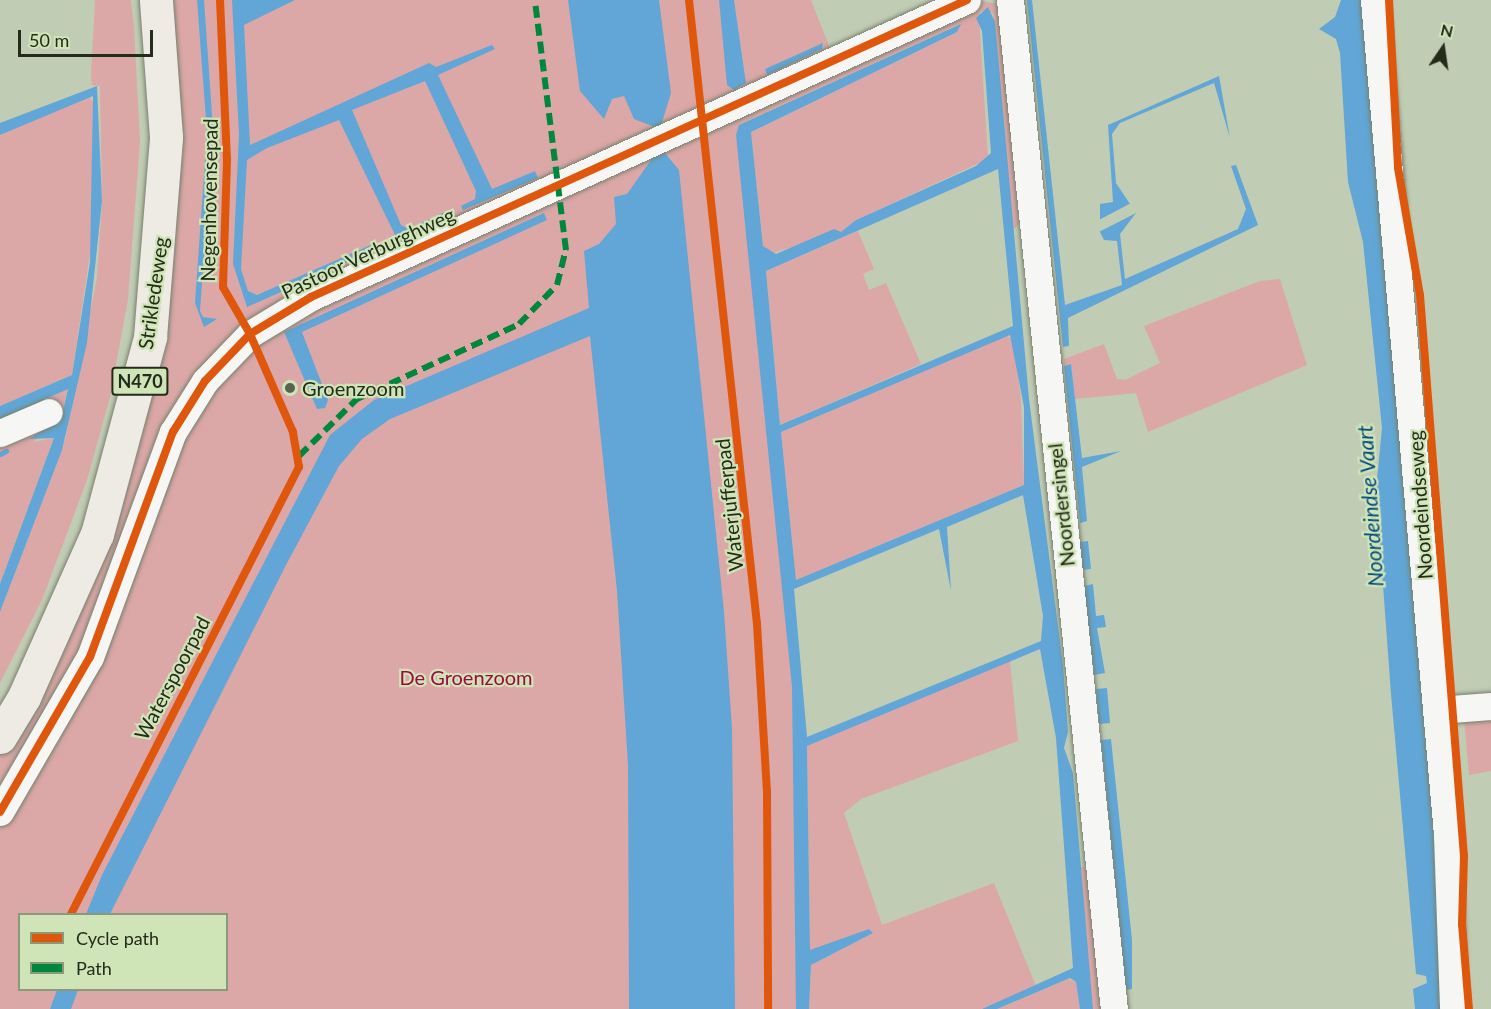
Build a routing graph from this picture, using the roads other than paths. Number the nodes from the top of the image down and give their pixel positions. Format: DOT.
graph roads {
  1 [pos="135,0"];
  2 [pos="156,0"];
  3 [pos="967,0"];
  4 [pos="1010,0"];
  5 [pos="1374,0"];
  6 [pos="49,412"];
  7 [pos="0,433"];
  8 [pos="0,696"];
  9 [pos="1491,706"];
  10 [pos="1437,710"];
  11 [pos="0,737"];
  12 [pos="0,812"];
  13 [pos="1114,1009"];
  14 [pos="1453,1009"];
  1 -- 8 [label="main road, Strikledeweg / N470"];
  2 -- 11 [label="main road, Strikledeweg / N470"];
  3 -- 12 [label="street, Pastoor Verburghweg"];
  4 -- 13 [label="street, Noordersingel"];
  5 -- 10 [label="street, Noordeindseweg"];
  6 -- 7 [label="street"];
  9 -- 10 [label="street"];
  10 -- 14 [label="street, Noordeindseweg"];
}
